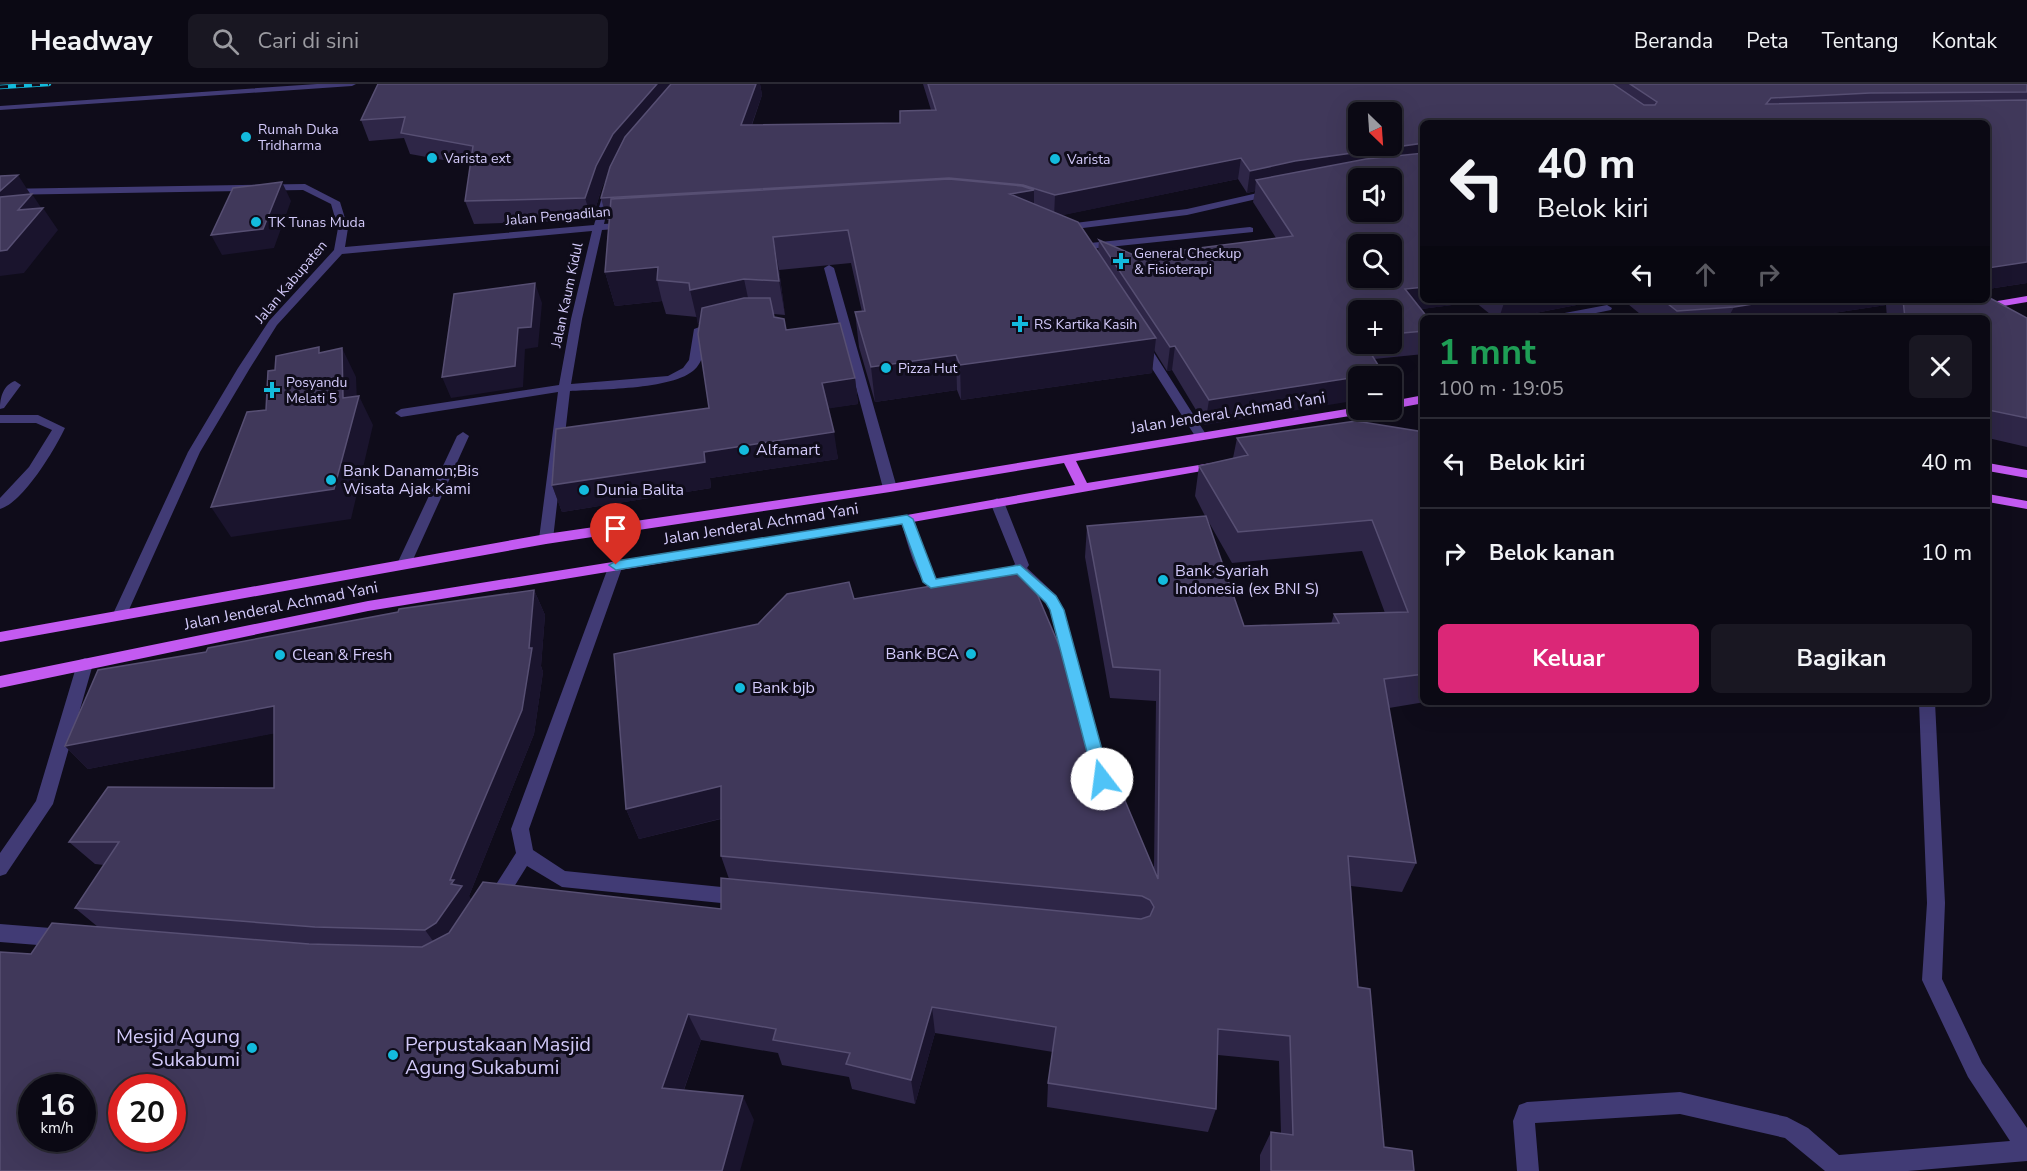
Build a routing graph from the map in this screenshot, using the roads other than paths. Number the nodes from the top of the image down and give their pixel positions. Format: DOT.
graph roads {
  1 [pos="352,84"];
  2 [pos="0,108"];
  3 [pos="614,178"];
  4 [pos="1282,190"];
  5 [pos="0,192"];
  6 [pos="644,224"];
  7 [pos="597,227"];
  8 [pos="1250,230"];
  9 [pos="339,251"];
  10 [pos="829,268"];
  11 [pos="2027,299"];
  12 [pos="1607,308"];
  13 [pos="1968,309"];
  14 [pos="1570,315"];
  15 [pos="719,324"];
  16 [pos="1137,337"];
  17 [pos="15,385"];
  18 [pos="564,388"];
  19 [pos="1420,401"];
  20 [pos="1402,403"];
  21 [pos="0,405"];
  22 [pos="1348,412"];
  23 [pos="401,413"];
  24 [pos="2,420"];
  25 [pos="463,436"];
  26 [pos="1201,436"];
  27 [pos="1068,458"];
  28 [pos="1237,461"];
  29 [pos="1990,467"];
  30 [pos="2027,474"];
  31 [pos="890,488"];
  32 [pos="1083,488"];
  33 [pos="1990,498"];
  34 [pos="997,502"];
  35 [pos="0,505"];
  36 [pos="2027,505"];
  37 [pos="907,519"];
  38 [pos="546,539"];
  39 [pos="404,564"];
  40 [pos="616,565"];
  41 [pos="1020,569"];
  42 [pos="120,614"];
  43 [pos="0,637"];
  44 [pos="85,664"];
  45 [pos="0,682"];
  46 [pos="1927,705"];
  47 [pos="1087,723"];
  48 [pos="525,854"];
  49 [pos="0,868"];
  50 [pos="761,899"];
  51 [pos="486,914"];
  52 [pos="0,933"];
  53 [pos="81,939"];
  54 [pos="2027,1149"];
  55 [pos="1528,1171"];
  1 -- 2 [label="street"];
  3 -- 7 [label="street, Jalan Kaum Kidul"];
  4 -- 8 [label="street"];
  5 -- 9 [label="street, Jalan Kabupaten"];
  6 -- 7 [label="street, Jalan Pengadilan"];
  7 -- 9 [label="street, Jalan Pengadilan"];
  7 -- 18 [label="street, Jalan Kaum Kidul"];
  9 -- 42 [label="street, Jalan Kabupaten"];
  10 -- 31 [label="street"];
  11 -- 13 [label="main road"];
  12 -- 14 [label="street"];
  15 -- 18 [label="street"];
  16 -- 26 [label="street"];
  17 -- 21 [label="street"];
  18 -- 23 [label="street"];
  18 -- 38 [label="street, Jalan Kaum Kidul"];
  19 -- 20 [label="main road"];
  22 -- 26 [label="main road, Jalan Jenderal Achmad Yani"];
  24 -- 35 [label="street"];
  25 -- 39 [label="street"];
  26 -- 27 [label="main road, Jalan Jenderal Achmad Yani"];
  27 -- 31 [label="main road, Jalan Jenderal Achmad Yani"];
  27 -- 32 [label="main road"];
  28 -- 32 [label="main road, Jalan Jenderal Achmad Yani"];
  29 -- 30 [label="main road"];
  31 -- 38 [label="main road, Jalan Jenderal Achmad Yani"];
  32 -- 34 [label="main road, Jalan Jenderal Achmad Yani"];
  33 -- 36 [label="main road"];
  34 -- 37 [label="main road, Jalan Jenderal Achmad Yani"];
  34 -- 41 [label="street"];
  37 -- 40 [label="main road, Jalan Jenderal Achmad Yani"];
  37 -- 41 [label="street"];
  38 -- 39 [label="main road, Jalan Jenderal Achmad Yani"];
  39 -- 42 [label="main road, Jalan Jenderal Achmad Yani"];
  40 -- 44 [label="main road, Jalan Jenderal Achmad Yani"];
  40 -- 48 [label="street"];
  41 -- 47 [label="street"];
  42 -- 43 [label="main road, Jalan Jenderal Achmad Yani"];
  44 -- 45 [label="main road, Jalan Jenderal Achmad Yani"];
  44 -- 49 [label="street"];
  46 -- 54 [label="street"];
  48 -- 50 [label="street"];
  48 -- 51 [label="street"];
  52 -- 53 [label="street"];
  54 -- 55 [label="street"];
}
